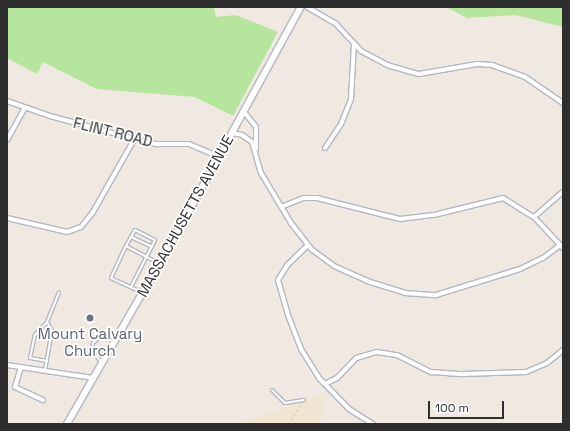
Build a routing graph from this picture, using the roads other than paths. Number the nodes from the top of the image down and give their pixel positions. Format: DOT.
graph roads {
  1 [pos="301,7"];
  2 [pos="307,7"];
  3 [pos="354,44"];
  4 [pos="7,102"];
  5 [pos="563,103"];
  6 [pos="24,108"];
  7 [pos="244,112"];
  8 [pos="232,134"];
  9 [pos="135,138"];
  10 [pos="7,140"];
  11 [pos="325,148"];
  12 [pos="256,149"];
  13 [pos="219,157"];
  14 [pos="563,192"];
  15 [pos="281,207"];
  16 [pos="534,217"];
  17 [pos="7,218"];
  18 [pos="131,237"];
  19 [pos="308,245"];
  20 [pos="126,246"];
  21 [pos="562,246"];
  22 [pos="152,247"];
  23 [pos="146,257"];
  24 [pos="159,264"];
  25 [pos="131,287"];
  26 [pos="59,292"];
  27 [pos="143,292"];
  28 [pos="47,322"];
  29 [pos="117,337"];
  30 [pos="563,350"];
  31 [pos="47,361"];
  32 [pos="102,363"];
  33 [pos="7,365"];
  34 [pos="21,367"];
  35 [pos="45,370"];
  36 [pos="93,378"];
  37 [pos="325,384"];
  38 [pos="272,390"];
  39 [pos="43,400"];
  40 [pos="304,400"];
  41 [pos="70,422"];
  42 [pos="373,424"];
  1 -- 7 [label="main road, MASSACHUSETTS AVENUE"];
  2 -- 3 [label="street"];
  3 -- 5 [label="street"];
  3 -- 11 [label="street"];
  4 -- 6 [label="street, FLINT ROAD"];
  6 -- 9 [label="street, FLINT ROAD"];
  6 -- 10 [label="street"];
  7 -- 8 [label="main road, MASSACHUSETTS AVENUE"];
  7 -- 12 [label="street"];
  8 -- 12 [label="street"];
  8 -- 13 [label="main road, MASSACHUSETTS AVENUE"];
  9 -- 13 [label="street, FLINT ROAD"];
  9 -- 17 [label="street"];
  12 -- 15 [label="street"];
  13 -- 24 [label="main road, MASSACHUSETTS AVENUE"];
  14 -- 16 [label="street"];
  15 -- 16 [label="street"];
  15 -- 19 [label="street"];
  16 -- 21 [label="street"];
  18 -- 20 [label="lane"];
  18 -- 22 [label="lane"];
  18 -- 22 [label="lane"];
  19 -- 21 [label="street"];
  19 -- 37 [label="street"];
  20 -- 23 [label="lane"];
  20 -- 25 [label="lane"];
  22 -- 23 [label="lane"];
  23 -- 24 [label="lane"];
  23 -- 25 [label="lane"];
  24 -- 27 [label="main road, MASSACHUSETTS AVENUE"];
  25 -- 27 [label="lane"];
  26 -- 28 [label="lane"];
  27 -- 29 [label="main road, MASSACHUSETTS AVENUE"];
  28 -- 31 [label="lane"];
  28 -- 31 [label="lane"];
  29 -- 32 [label="main road, MASSACHUSETTS AVENUE"];
  29 -- 32 [label="lane"];
  30 -- 37 [label="street"];
  31 -- 35 [label="lane"];
  32 -- 36 [label="main road, MASSACHUSETTS AVENUE"];
  33 -- 34 [label="street"];
  34 -- 35 [label="street"];
  34 -- 39 [label="street"];
  35 -- 36 [label="street"];
  36 -- 41 [label="main road, MASSACHUSETTS AVENUE"];
  37 -- 42 [label="street"];
  38 -- 40 [label="lane"];
}
